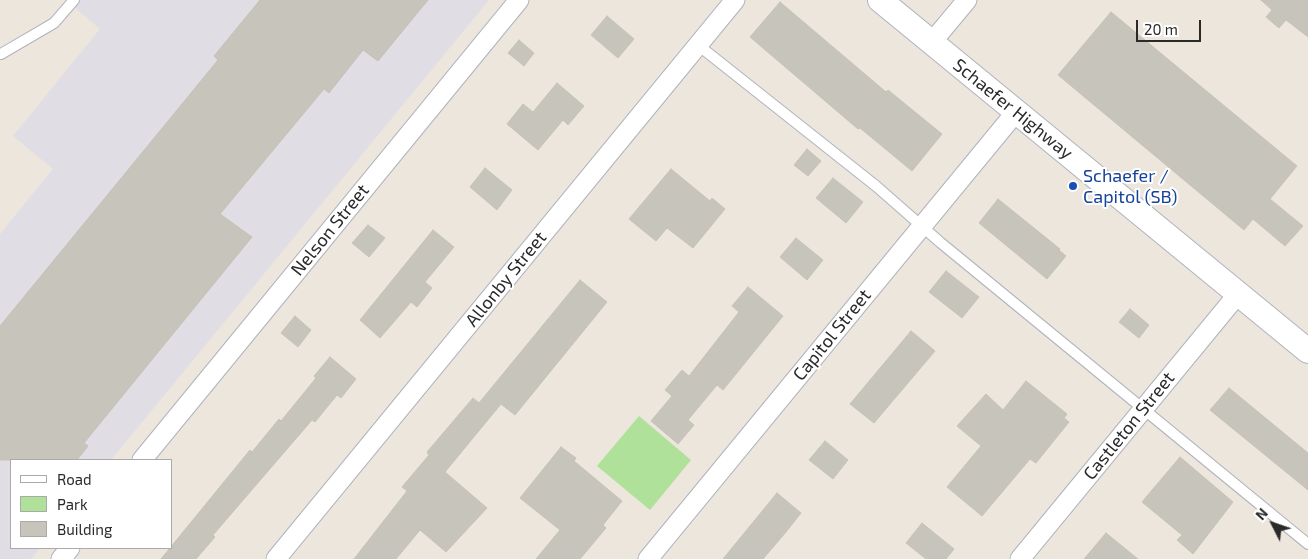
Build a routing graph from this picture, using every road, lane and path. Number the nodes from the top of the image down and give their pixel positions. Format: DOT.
graph roads {
  1 [pos="74,0"];
  2 [pos="519,0"];
  3 [pos="735,0"];
  4 [pos="880,0"];
  5 [pos="965,0"];
  6 [pos="932,42"];
  7 [pos="698,45"];
  8 [pos="0,54"];
  9 [pos="1016,112"];
  10 [pos="922,226"];
  11 [pos="1238,294"];
  12 [pos="1308,351"];
  13 [pos="1143,408"];
  14 [pos="143,459"];
  15 [pos="1308,544"];
  16 [pos="69,549"];
  17 [pos="61,559"];
  18 [pos="276,559"];
  19 [pos="648,559"];
  20 [pos="1020,559"];
  1 -- 8 [label="lane"];
  2 -- 14 [label="street, Nelson Street"];
  3 -- 7 [label="street, Allonby Street"];
  4 -- 6 [label="street, Schaefer Highway"];
  5 -- 6 [label="street"];
  6 -- 9 [label="street, Schaefer Highway"];
  7 -- 10 [label="lane"];
  7 -- 18 [label="street, Allonby Street"];
  9 -- 10 [label="street, Capitol Street"];
  9 -- 11 [label="street, Schaefer Highway"];
  10 -- 13 [label="lane"];
  10 -- 19 [label="street, Capitol Street"];
  11 -- 12 [label="street, Schaefer Highway"];
  11 -- 13 [label="street, Castleton Street"];
  13 -- 15 [label="lane"];
  13 -- 20 [label="street, Castleton Street"];
  16 -- 17 [label="street"];
}
